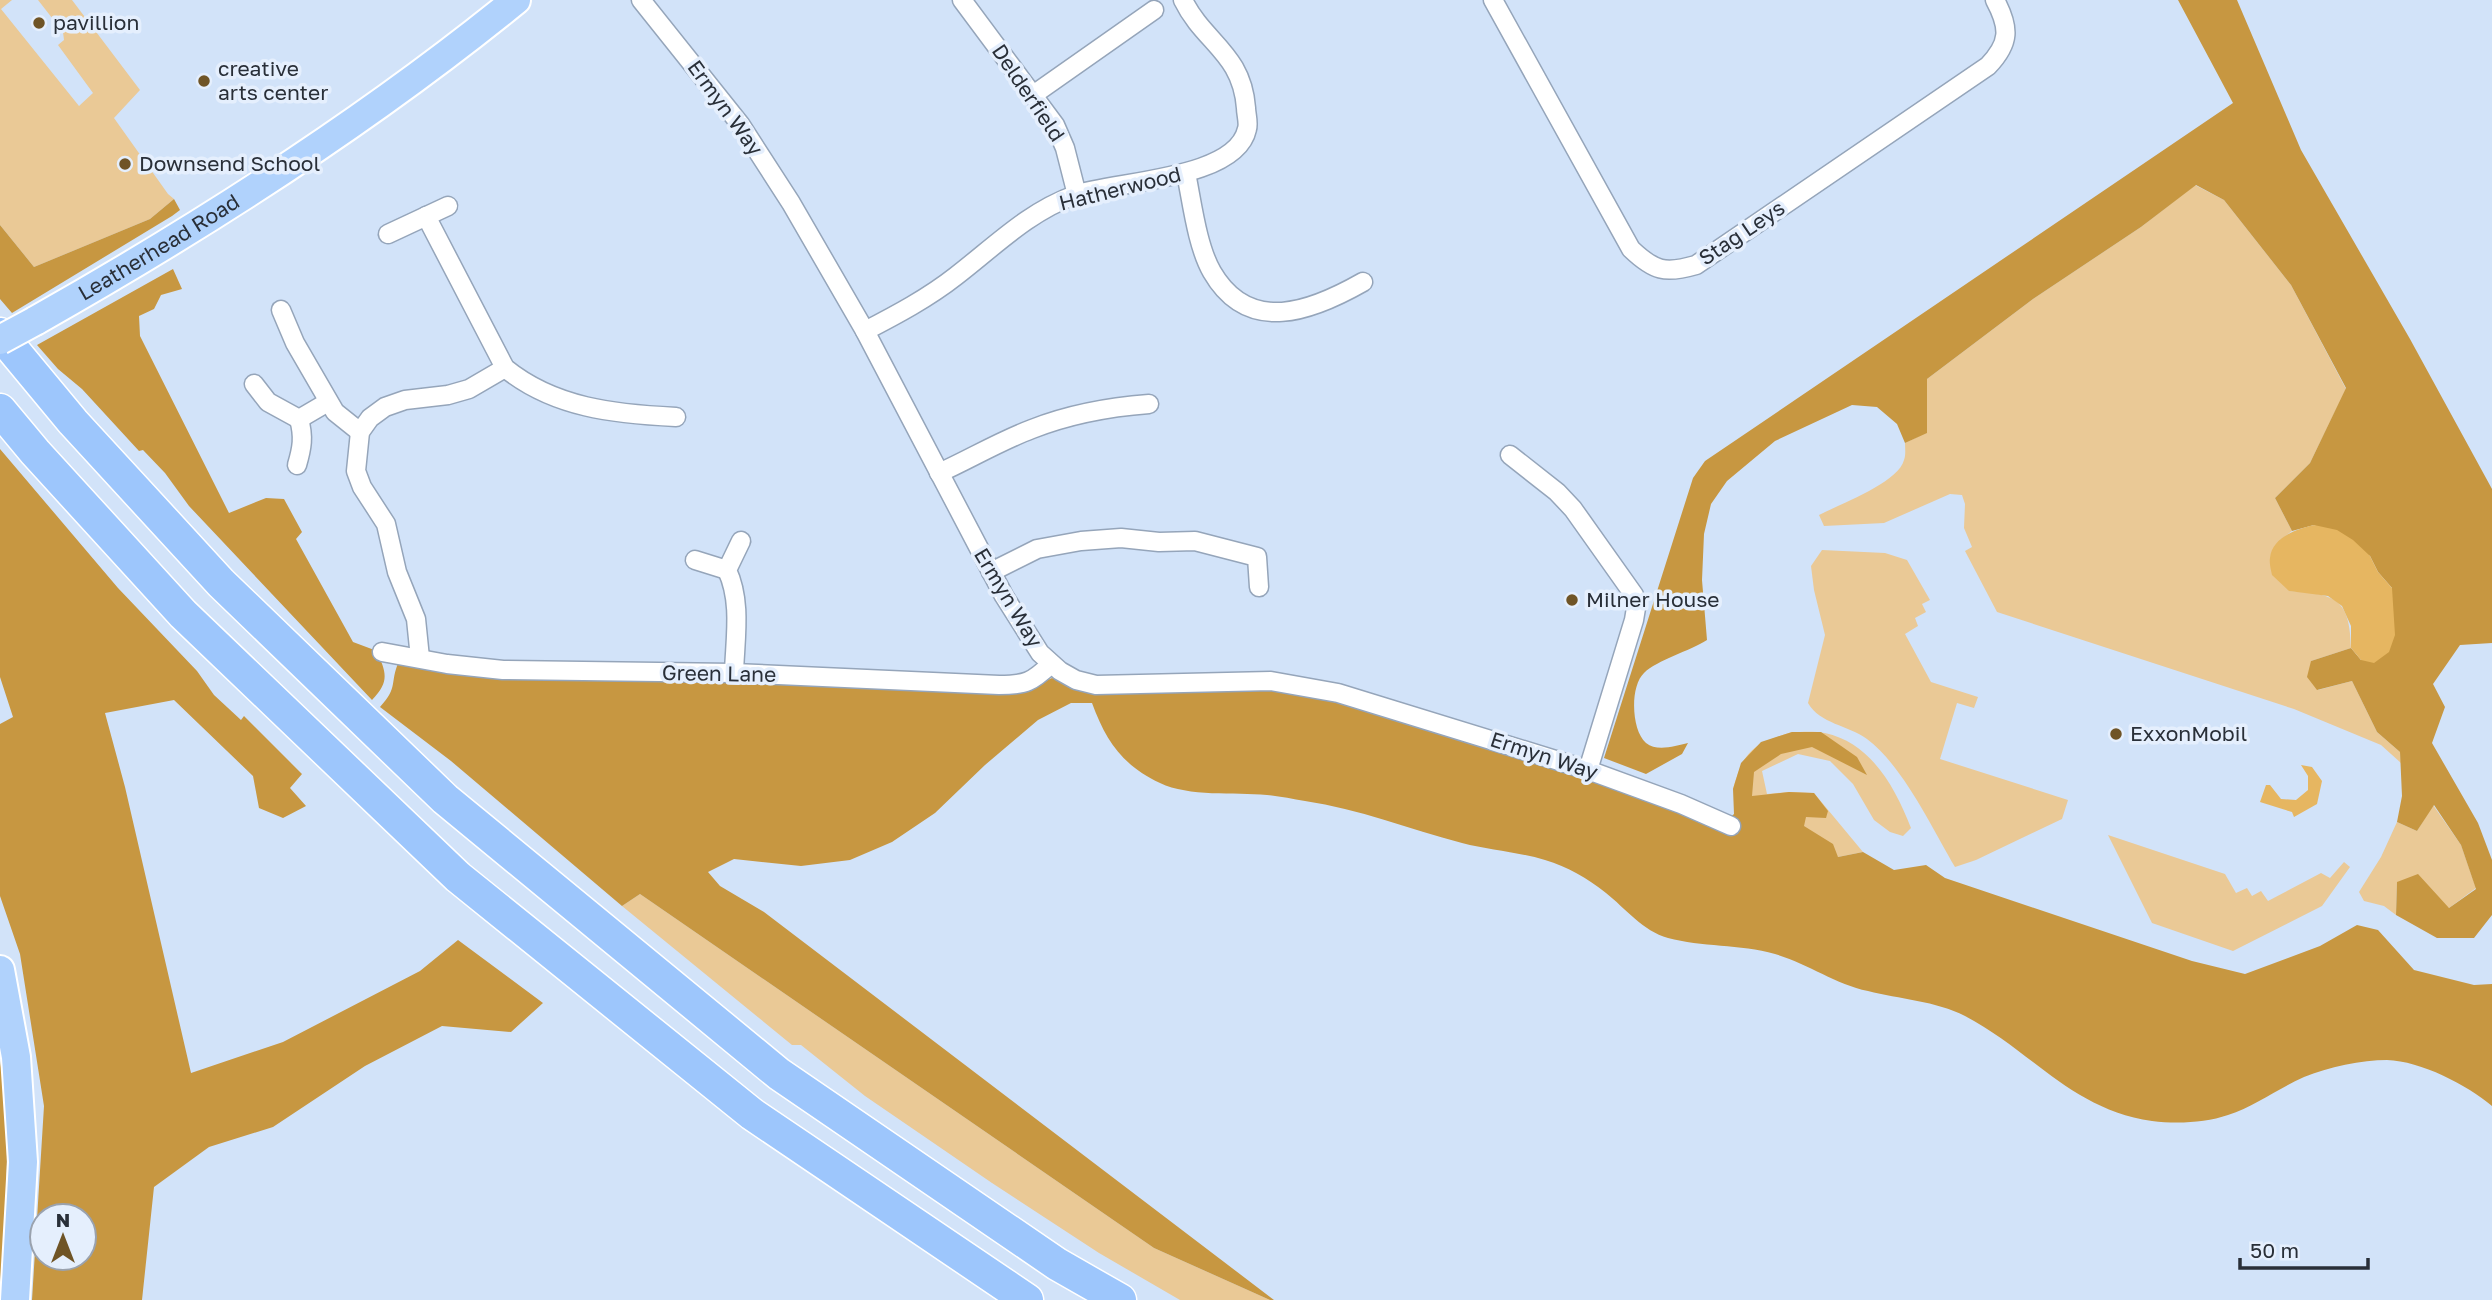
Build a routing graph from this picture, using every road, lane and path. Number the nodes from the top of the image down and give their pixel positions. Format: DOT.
graph roads {
  1 [pos="516,0"];
  2 [pos="641,0"];
  3 [pos="962,0"];
  4 [pos="1183,0"];
  5 [pos="1493,0"];
  6 [pos="1995,0"];
  7 [pos="1154,10"];
  8 [pos="1033,95"];
  9 [pos="1185,173"];
  10 [pos="1077,195"];
  11 [pos="448,206"];
  12 [pos="426,216"];
  13 [pos="388,234"];
  14 [pos="1363,282"];
  15 [pos="281,310"];
  16 [pos="865,331"];
  17 [pos="0,334"];
  18 [pos="0,340"];
  19 [pos="505,368"];
  20 [pos="254,384"];
  21 [pos="328,402"];
  22 [pos="1149,404"];
  23 [pos="0,410"];
  24 [pos="676,417"];
  25 [pos="299,419"];
  26 [pos="360,432"];
  27 [pos="1510,455"];
  28 [pos="298,465"];
  29 [pos="939,473"];
  30 [pos="741,541"];
  31 [pos="695,560"];
  32 [pos="727,570"];
  33 [pos="991,572"];
  34 [pos="1259,587"];
  35 [pos="382,652"];
  36 [pos="420,658"];
  37 [pos="1051,664"];
  38 [pos="734,673"];
  39 [pos="1588,770"];
  40 [pos="1731,827"];
  41 [pos="0,970"];
  42 [pos="15,1300"];
  43 [pos="1027,1300"];
  44 [pos="1120,1300"];
  1 -- 18 [label="highway, Leatherhead Road, bridge"];
  2 -- 16 [label="street, Ermyn Way"];
  3 -- 8 [label="street, Delderfield"];
  4 -- 9 [label="street, Hatherwood"];
  5 -- 6 [label="street, Stag Leys"];
  7 -- 8 [label="street"];
  8 -- 10 [label="street, Delderfield"];
  9 -- 10 [label="street, Hatherwood"];
  9 -- 14 [label="street"];
  10 -- 16 [label="street, Hatherwood"];
  11 -- 12 [label="street"];
  12 -- 13 [label="street"];
  12 -- 19 [label="street"];
  15 -- 21 [label="street"];
  16 -- 29 [label="street, Ermyn Way"];
  17 -- 44 [label="highway"];
  19 -- 24 [label="street"];
  19 -- 26 [label="street"];
  20 -- 25 [label="street"];
  21 -- 25 [label="street"];
  21 -- 26 [label="street"];
  22 -- 29 [label="street"];
  23 -- 43 [label="highway"];
  25 -- 28 [label="street"];
  26 -- 36 [label="street"];
  27 -- 39 [label="street"];
  29 -- 33 [label="street, Ermyn Way"];
  30 -- 32 [label="street"];
  31 -- 32 [label="street"];
  32 -- 38 [label="street"];
  33 -- 34 [label="street"];
  33 -- 37 [label="street, Ermyn Way"];
  35 -- 36 [label="street, Green Lane"];
  36 -- 38 [label="street, Green Lane"];
  37 -- 38 [label="street, Green Lane"];
  37 -- 39 [label="street, Ermyn Way"];
  39 -- 40 [label="street, Ermyn Way"];
  41 -- 42 [label="highway"];
}
